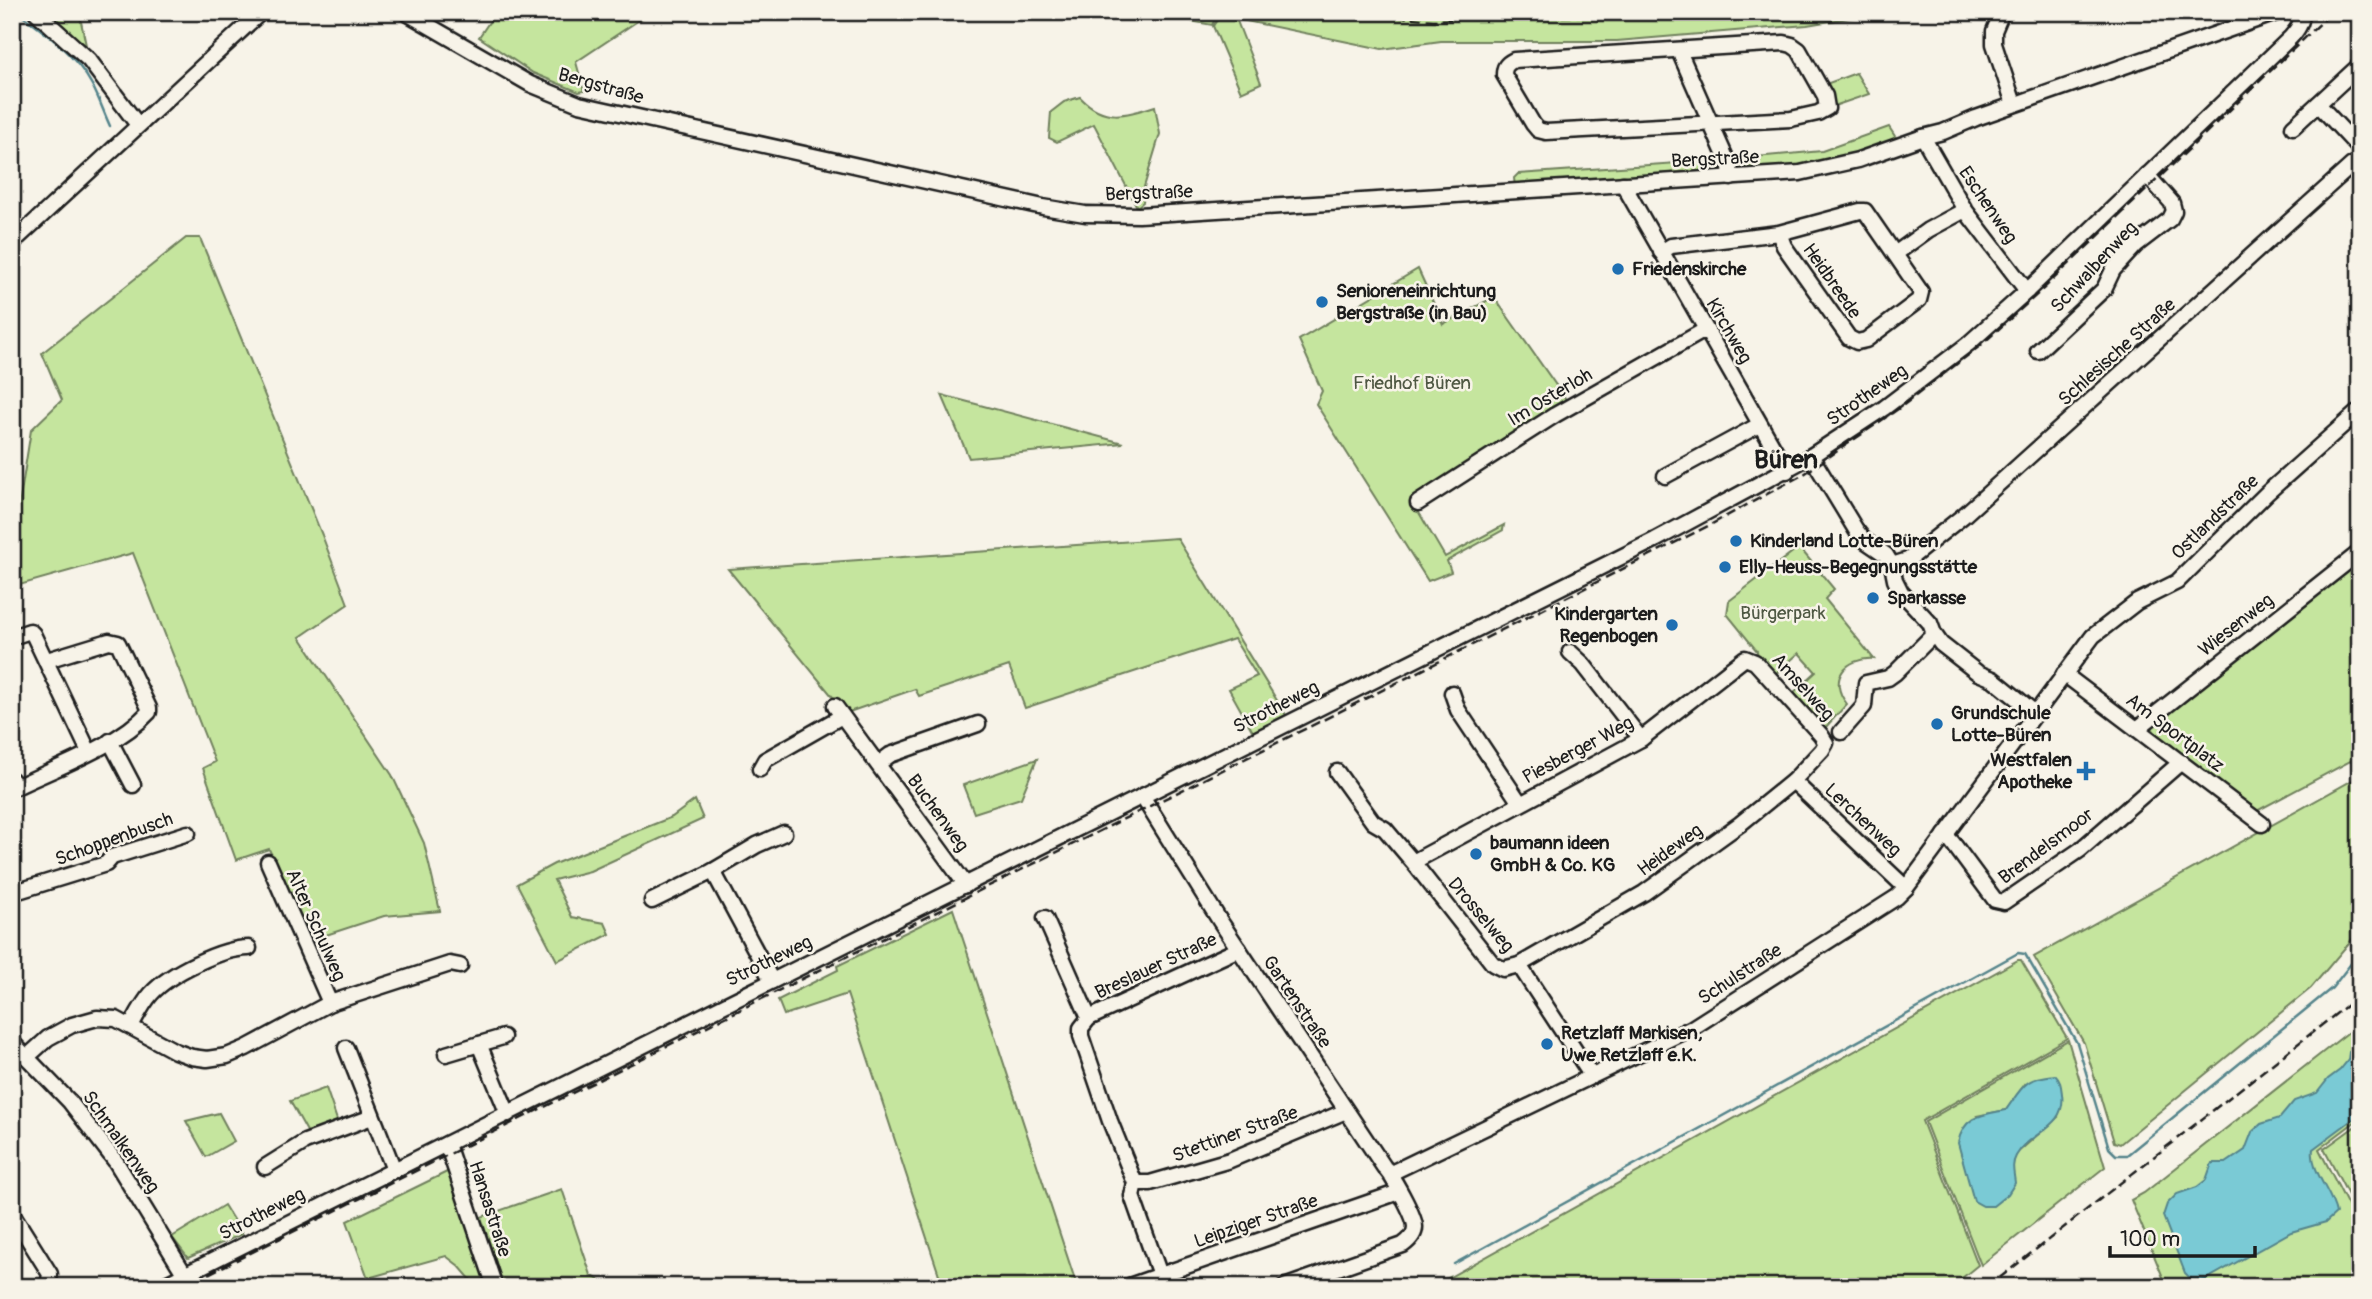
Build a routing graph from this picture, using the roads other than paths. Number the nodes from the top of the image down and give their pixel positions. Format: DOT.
graph roads {
  1 [pos="261,12"];
  2 [pos="405,12"];
  3 [pos="2002,12"];
  4 [pos="2279,12"];
  5 [pos="2302,12"];
  6 [pos="43,14"];
  7 [pos="1679,51"];
  8 [pos="2360,65"];
  9 [pos="2014,104"];
  10 [pos="2318,104"];
  11 [pos="1710,123"];
  12 [pos="138,125"];
  13 [pos="2293,127"];
  14 [pos="1923,137"];
  15 [pos="2360,149"];
  16 [pos="2357,165"];
  17 [pos="2147,175"];
  18 [pos="1731,178"];
  19 [pos="1623,184"];
  20 [pos="1965,210"];
  21 [pos="1779,233"];
  22 [pos="12,243"];
  23 [pos="1661,252"];
  24 [pos="1895,254"];
  25 [pos="2027,291"];
  26 [pos="1705,330"];
  27 [pos="2038,351"];
  28 [pos="2360,410"];
  29 [pos="1759,425"];
  30 [pos="1811,456"];
  31 [pos="1787,471"];
  32 [pos="1665,476"];
  33 [pos="1418,503"];
  34 [pos="2360,552"];
  35 [pos="1892,565"];
  36 [pos="1934,634"];
  37 [pos="12,637"];
  38 [pos="1570,652"];
  39 [pos="1750,659"];
  40 [pos="47,660"];
  41 [pos="2064,674"];
  42 [pos="1452,693"];
  43 [pos="2035,713"];
  44 [pos="978,724"];
  45 [pos="2137,729"];
  46 [pos="1841,732"];
  47 [pos="1641,739"];
  48 [pos="110,741"];
  49 [pos="1826,743"];
  50 [pos="89,752"];
  51 [pos="2181,762"];
  52 [pos="878,764"];
  53 [pos="760,769"];
  54 [pos="1337,772"];
  55 [pos="1793,781"];
  56 [pos="13,785"];
  57 [pos="133,785"];
  58 [pos="1142,796"];
  59 [pos="1520,803"];
  60 [pos="2262,824"];
  61 [pos="188,833"];
  62 [pos="784,833"];
  63 [pos="1945,835"];
  64 [pos="268,862"];
  65 [pos="1413,862"];
  66 [pos="713,871"];
  67 [pos="966,885"];
  68 [pos="1906,888"];
  69 [pos="12,893"];
  70 [pos="652,901"];
  71 [pos="1045,918"];
  72 [pos="249,948"];
  73 [pos="1239,949"];
  74 [pos="1519,965"];
  75 [pos="460,966"];
  76 [pos="772,981"];
  77 [pos="330,1003"];
  78 [pos="1090,1018"];
  79 [pos="131,1026"];
  80 [pos="503,1037"];
  81 [pos="12,1042"];
  82 [pos="479,1044"];
  83 [pos="346,1048"];
  84 [pos="446,1054"];
  85 [pos="27,1058"];
  86 [pos="1591,1075"];
  87 [pos="1346,1111"];
  88 [pos="508,1114"];
  89 [pos="372,1117"];
  90 [pos="447,1144"];
  91 [pos="265,1167"];
  92 [pos="394,1170"];
  93 [pos="1391,1173"];
  94 [pos="1135,1183"];
  95 [pos="1399,1192"];
  96 [pos="12,1213"];
  97 [pos="185,1275"];
  98 [pos="1160,1275"];
  99 [pos="48,1287"];
  100 [pos="160,1287"];
  101 [pos="495,1287"];
  102 [pos="1126,1287"];
  103 [pos="1284,1287"];
  1 -- 12 [label="street"];
  2 -- 19 [label="street, Bergstraße"];
  3 -- 9 [label="street"];
  4 -- 9 [label="street, Bergstraße"];
  5 -- 17 [label="street, Strotheweg"];
  6 -- 12 [label="street"];
  7 -- 11 [label="street"];
  7 -- 11 [label="street"];
  7 -- 11 [label="street"];
  8 -- 10 [label="street"];
  9 -- 14 [label="street, Bergstraße"];
  10 -- 13 [label="street"];
  10 -- 15 [label="street"];
  11 -- 18 [label="street"];
  12 -- 22 [label="street"];
  14 -- 18 [label="street, Bergstraße"];
  14 -- 20 [label="street, Eschenweg"];
  16 -- 35 [label="street, Schlesische Straße"];
  17 -- 25 [label="street, Strotheweg"];
  17 -- 27 [label="street, Schwalbenweg"];
  18 -- 19 [label="street, Bergstraße"];
  19 -- 23 [label="street, Kirchweg"];
  20 -- 24 [label="street"];
  20 -- 25 [label="street, Eschenweg"];
  21 -- 23 [label="street, Heidbreede"];
  21 -- 24 [label="street, Heidbreede"];
  21 -- 24 [label="street, Heidbreede"];
  23 -- 26 [label="street, Kirchweg"];
  25 -- 30 [label="street, Strotheweg"];
  26 -- 29 [label="street, Kirchweg"];
  26 -- 33 [label="street, Im Osterloh"];
  28 -- 41 [label="street, Ostlandstraße"];
  29 -- 31 [label="street, Kirchweg"];
  29 -- 32 [label="street"];
  30 -- 31 [label="street, Strotheweg"];
  30 -- 35 [label="street"];
  31 -- 58 [label="street, Strotheweg"];
  34 -- 45 [label="street, Wiesenweg"];
  35 -- 36 [label="street"];
  36 -- 43 [label="street"];
  36 -- 46 [label="street"];
  37 -- 40 [label="street"];
  38 -- 47 [label="street"];
  39 -- 47 [label="street, Piesberger Weg"];
  39 -- 49 [label="street, Amselweg"];
  40 -- 48 [label="street"];
  40 -- 50 [label="street"];
  41 -- 43 [label="street, Ostlandstraße"];
  41 -- 45 [label="street, Am Sportplatz"];
  42 -- 59 [label="street"];
  43 -- 63 [label="street, Schulstraße"];
  44 -- 52 [label="street, Buchenweg"];
  45 -- 51 [label="street, Am Sportplatz"];
  47 -- 59 [label="street, Piesberger Weg"];
  48 -- 50 [label="street"];
  48 -- 57 [label="street"];
  49 -- 55 [label="street, Heideweg"];
  50 -- 56 [label="street"];
  51 -- 60 [label="street, Am Sportplatz"];
  51 -- 63 [label="street, Brendelsmoor"];
  52 -- 53 [label="street, Buchenweg"];
  52 -- 67 [label="street, Buchenweg"];
  54 -- 65 [label="street, Drosselweg"];
  55 -- 68 [label="street, Lerchenweg"];
  55 -- 74 [label="street, Heideweg"];
  58 -- 67 [label="street, Strotheweg"];
  58 -- 73 [label="street, Gartenstraße"];
  59 -- 65 [label="street, Piesberger Weg"];
  61 -- 69 [label="street, Schoppenbusch"];
  62 -- 66 [label="street"];
  63 -- 68 [label="street, Schulstraße"];
  64 -- 77 [label="street, Alter Schulweg"];
  65 -- 74 [label="street, Drosselweg"];
  66 -- 70 [label="street"];
  66 -- 76 [label="street"];
  67 -- 76 [label="street, Strotheweg"];
  68 -- 86 [label="street, Schulstraße"];
  71 -- 78 [label="street"];
  72 -- 79 [label="street"];
  73 -- 78 [label="street, Breslauer Straße"];
  73 -- 87 [label="street, Gartenstraße"];
  74 -- 86 [label="street, Drosselweg"];
  75 -- 77 [label="street"];
  76 -- 88 [label="street, Strotheweg"];
  77 -- 79 [label="street"];
  78 -- 94 [label="street"];
  79 -- 85 [label="street"];
  80 -- 82 [label="street"];
  81 -- 85 [label="street, Schmalkenweg"];
  82 -- 84 [label="street"];
  82 -- 88 [label="street"];
  83 -- 89 [label="street"];
  85 -- 97 [label="street, Schmalkenweg"];
  86 -- 93 [label="street, Schulstraße"];
  87 -- 93 [label="street, Gartenstraße"];
  87 -- 94 [label="street, Stettiner Straße"];
  88 -- 90 [label="street, Strotheweg"];
  89 -- 91 [label="street"];
  89 -- 92 [label="street"];
  90 -- 92 [label="street, Strotheweg"];
  90 -- 101 [label="street, Hansastraße"];
  92 -- 97 [label="street, Strotheweg"];
  93 -- 95 [label="street, Gartenstraße"];
  94 -- 98 [label="street"];
  95 -- 98 [label="street, Leipziger Straße"];
  95 -- 103 [label="street, Gartenstraße"];
  96 -- 99 [label="street"];
  97 -- 100 [label="street, Strotheweg"];
  98 -- 102 [label="street, Leipziger Straße"];
}
